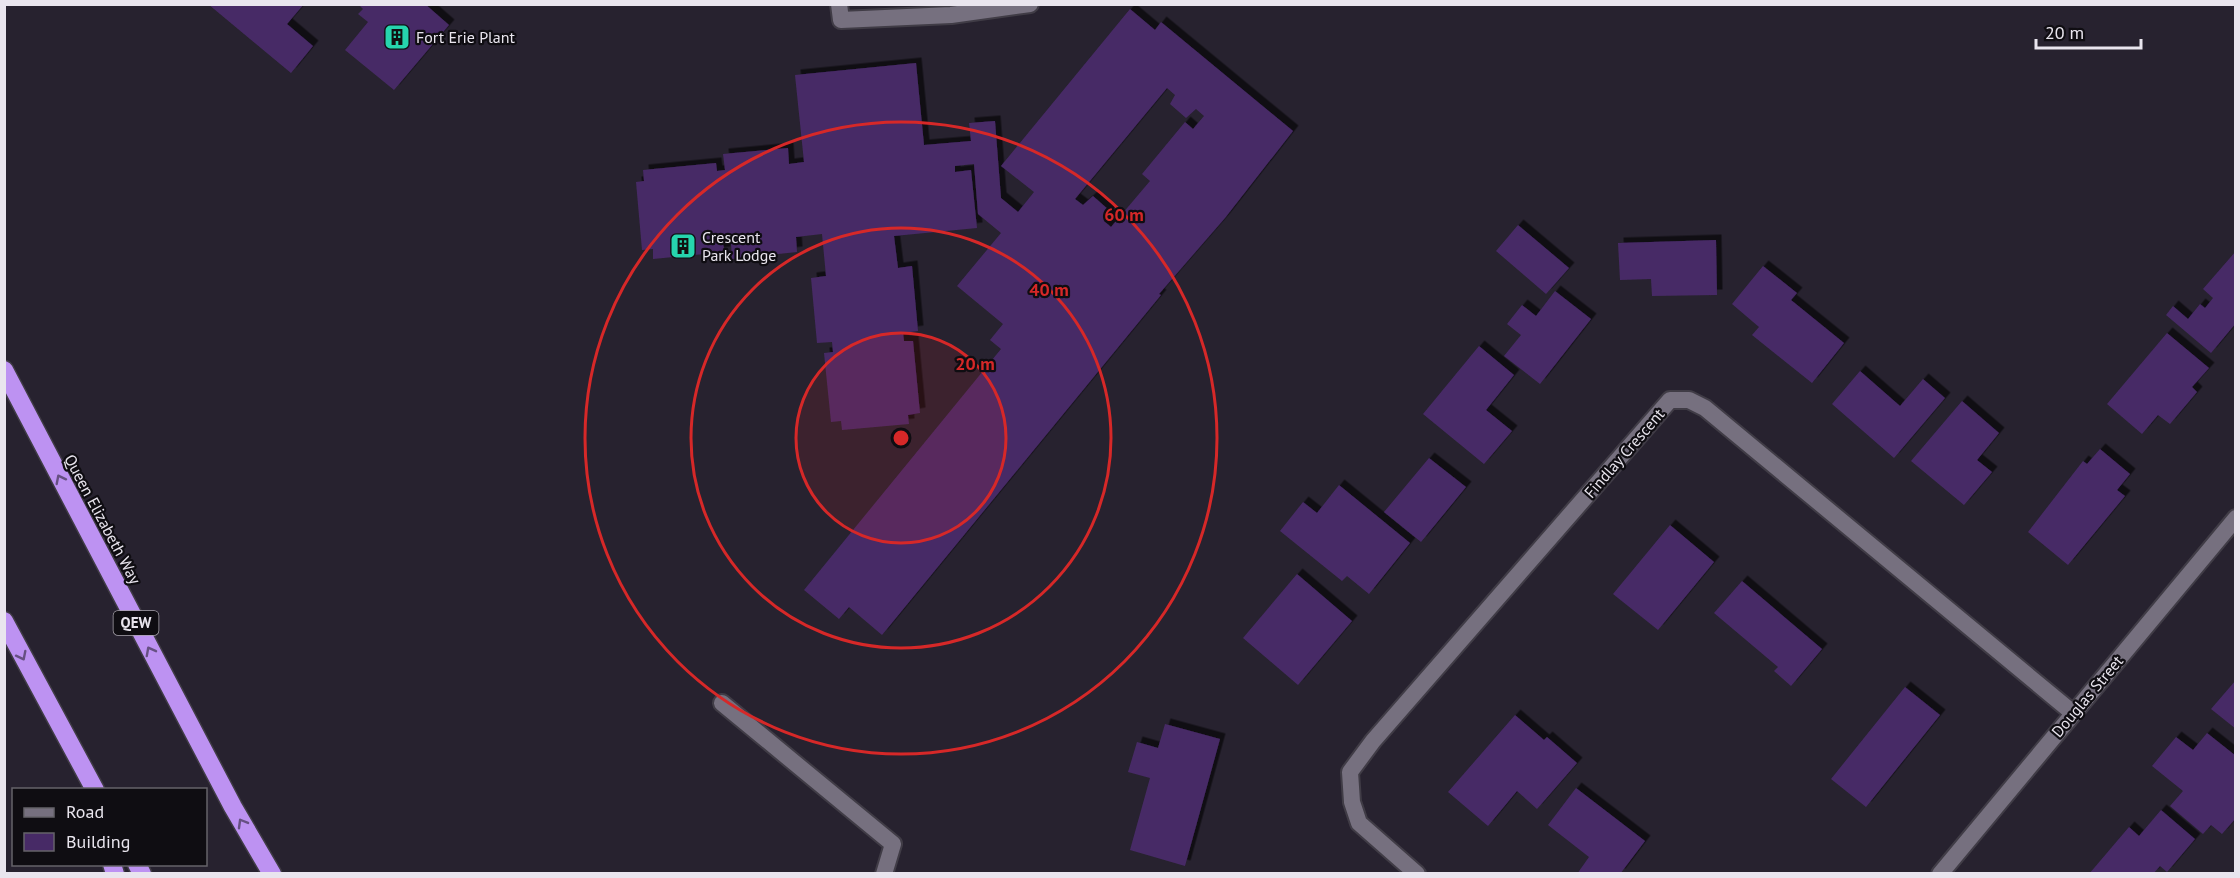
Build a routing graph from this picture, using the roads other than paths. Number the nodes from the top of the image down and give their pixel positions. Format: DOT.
graph roads {
  1 [pos="839,4"];
  2 [pos="1030,4"];
  3 [pos="4,370"];
  4 [pos="2235,518"];
  5 [pos="4,621"];
  6 [pos="40,691"];
  7 [pos="722,703"];
  8 [pos="2073,713"];
  9 [pos="81,788"];
  10 [pos="94,788"];
  11 [pos="272,873"];
  12 [pos="885,873"];
  13 [pos="1417,873"];
  14 [pos="1940,873"];
  1 -- 2 [label="street"];
  11 -- 3 [label="highway, Queen Elizabeth Way / QEW, one-way"];
  4 -- 8 [label="street, Douglas Street"];
  5 -- 6 [label="highway, one-way"];
  6 -- 9 [label="highway"];
  6 -- 10 [label="highway"];
  7 -- 12 [label="street"];
  8 -- 13 [label="street, Findlay Crescent"];
  8 -- 14 [label="street, Douglas Street"];
}
